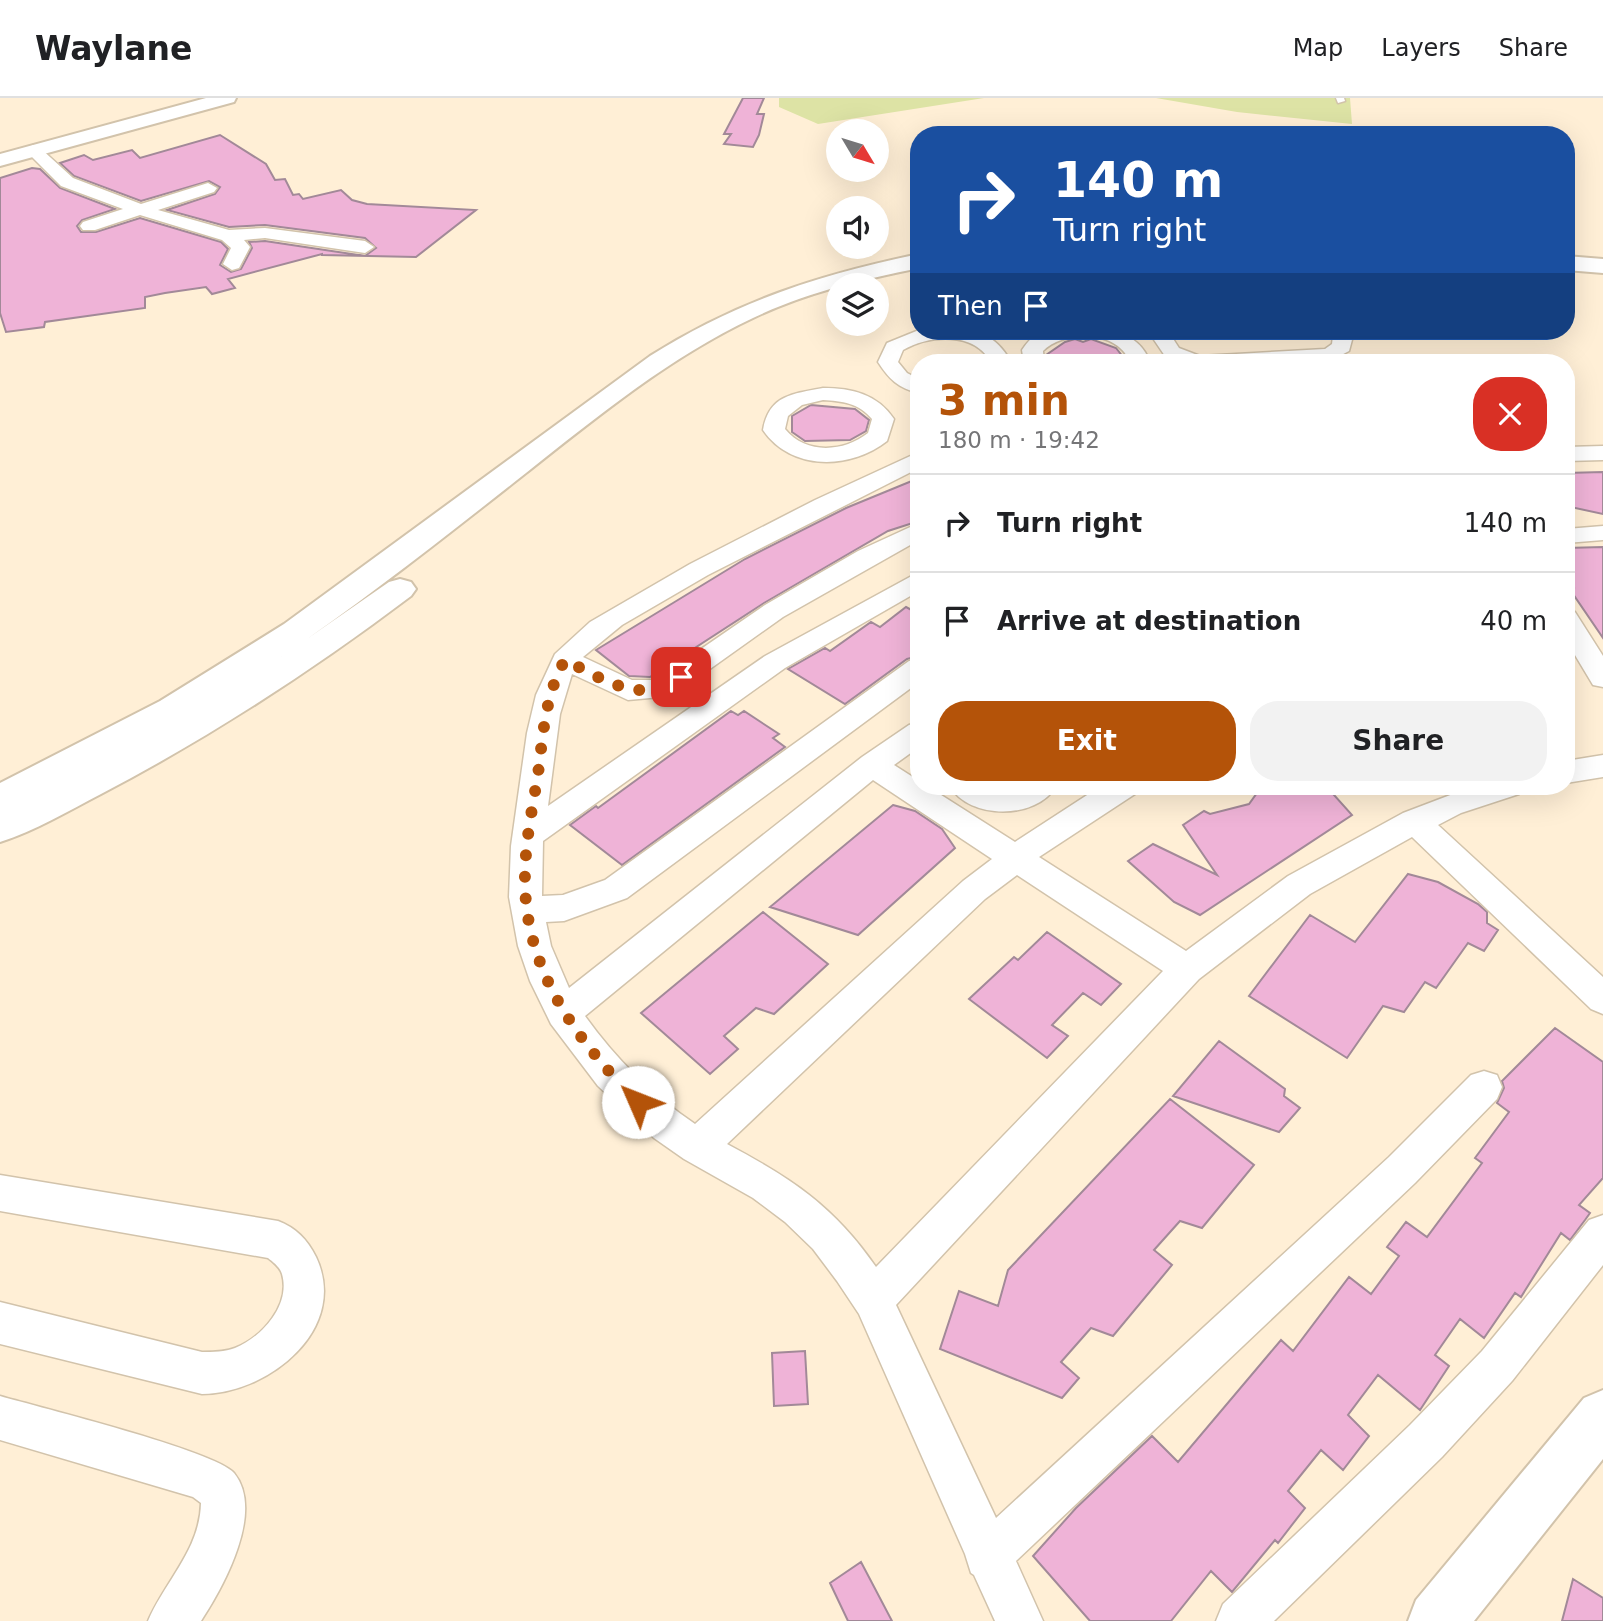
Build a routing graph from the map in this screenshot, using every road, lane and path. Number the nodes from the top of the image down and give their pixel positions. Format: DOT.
graph roads {
  1 [pos="227,98"];
  2 [pos="33,150"];
  3 [pos="0,160"];
  4 [pos="208,188"];
  5 [pos="141,210"];
  6 [pos="89,226"];
  7 [pos="229,236"];
  8 [pos="365,247"];
  9 [pos="1575,254"];
  10 [pos="1603,256"];
  11 [pos="910,263"];
  12 [pos="232,264"];
  13 [pos="1575,264"];
  14 [pos="1603,266"];
  15 [pos="910,274"];
  16 [pos="889,279"];
  17 [pos="826,298"];
  18 [pos="910,339"];
  19 [pos="978,340"];
  20 [pos="1042,340"];
  21 [pos="1121,340"];
  22 [pos="1137,340"];
  23 [pos="1165,340"];
  24 [pos="1343,340"];
  25 [pos="997,354"];
  26 [pos="1032,354"];
  27 [pos="1138,354"];
  28 [pos="1151,354"];
  29 [pos="1176,354"];
  30 [pos="1332,354"];
  31 [pos="865,381"];
  32 [pos="910,386"];
  33 [pos="910,398"];
  34 [pos="1603,453"];
  35 [pos="1575,454"];
  36 [pos="910,462"];
  37 [pos="1603,533"];
  38 [pos="910,535"];
  39 [pos="1575,535"];
  40 [pos="910,585"];
  41 [pos="1575,636"];
  42 [pos="565,660"];
  43 [pos="910,675"];
  44 [pos="1603,678"];
  45 [pos="910,746"];
  46 [pos="872,765"];
  47 [pos="1603,766"];
  48 [pos="1575,771"];
  49 [pos="910,790"];
  50 [pos="918,795"];
  51 [pos="980,795"];
  52 [pos="1021,795"];
  53 [pos="1110,795"];
  54 [pos="1484,795"];
  55 [pos="0,799"];
  56 [pos="1414,821"];
  57 [pos="0,828"];
  58 [pos="528,836"];
  59 [pos="1014,858"];
  60 [pos="527,910"];
  61 [pos="1187,969"];
  62 [pos="1603,999"];
  63 [pos="564,1013"];
  64 [pos="1484,1087"];
  65 [pos="697,1147"];
  66 [pos="0,1192"];
  67 [pos="1603,1234"];
  68 [pos="873,1300"];
  69 [pos="0,1323"];
  70 [pos="1603,1417"];
  71 [pos="0,1418"];
  72 [pos="987,1557"];
  73 [pos="172,1621"];
  74 [pos="1019,1621"];
  75 [pos="1240,1621"];
  76 [pos="1437,1621"];
  1 -- 2 [label="main road"];
  2 -- 3 [label="main road"];
  2 -- 5 [label="street"];
  4 -- 5 [label="street"];
  5 -- 6 [label="street"];
  5 -- 7 [label="street"];
  7 -- 8 [label="street"];
  7 -- 12 [label="street"];
  9 -- 10 [label="main road"];
  11 -- 55 [label="main road"];
  13 -- 14 [label="main road"];
  15 -- 16 [label="main road"];
  17 -- 57 [label="main road"];
  18 -- 31 [label="street"];
  19 -- 25 [label="street"];
  20 -- 26 [label="street"];
  21 -- 27 [label="street"];
  22 -- 28 [label="street"];
  23 -- 29 [label="street"];
  24 -- 30 [label="street"];
  31 -- 32 [label="street"];
  31 -- 33 [label="street"];
  34 -- 35 [label="street"];
  36 -- 42 [label="street"];
  37 -- 39 [label="street"];
  38 -- 42 [label="street"];
  40 -- 58 [label="street"];
  41 -- 44 [label="street"];
  42 -- 58 [label="street"];
  43 -- 60 [label="street"];
  45 -- 46 [label="street"];
  46 -- 49 [label="street"];
  46 -- 63 [label="street"];
  47 -- 48 [label="street"];
  50 -- 59 [label="street"];
  51 -- 52 [label="street"];
  53 -- 59 [label="street"];
  54 -- 56 [label="street"];
  56 -- 61 [label="street"];
  56 -- 62 [label="street"];
  58 -- 60 [label="street"];
  59 -- 61 [label="street"];
  59 -- 65 [label="street"];
  60 -- 63 [label="street"];
  61 -- 68 [label="street"];
  63 -- 65 [label="street"];
  64 -- 72 [label="street"];
  65 -- 68 [label="street"];
  66 -- 69 [label="street"];
  67 -- 75 [label="street"];
  68 -- 72 [label="street"];
  70 -- 76 [label="main road"];
  71 -- 73 [label="street"];
  72 -- 74 [label="street"];
}
